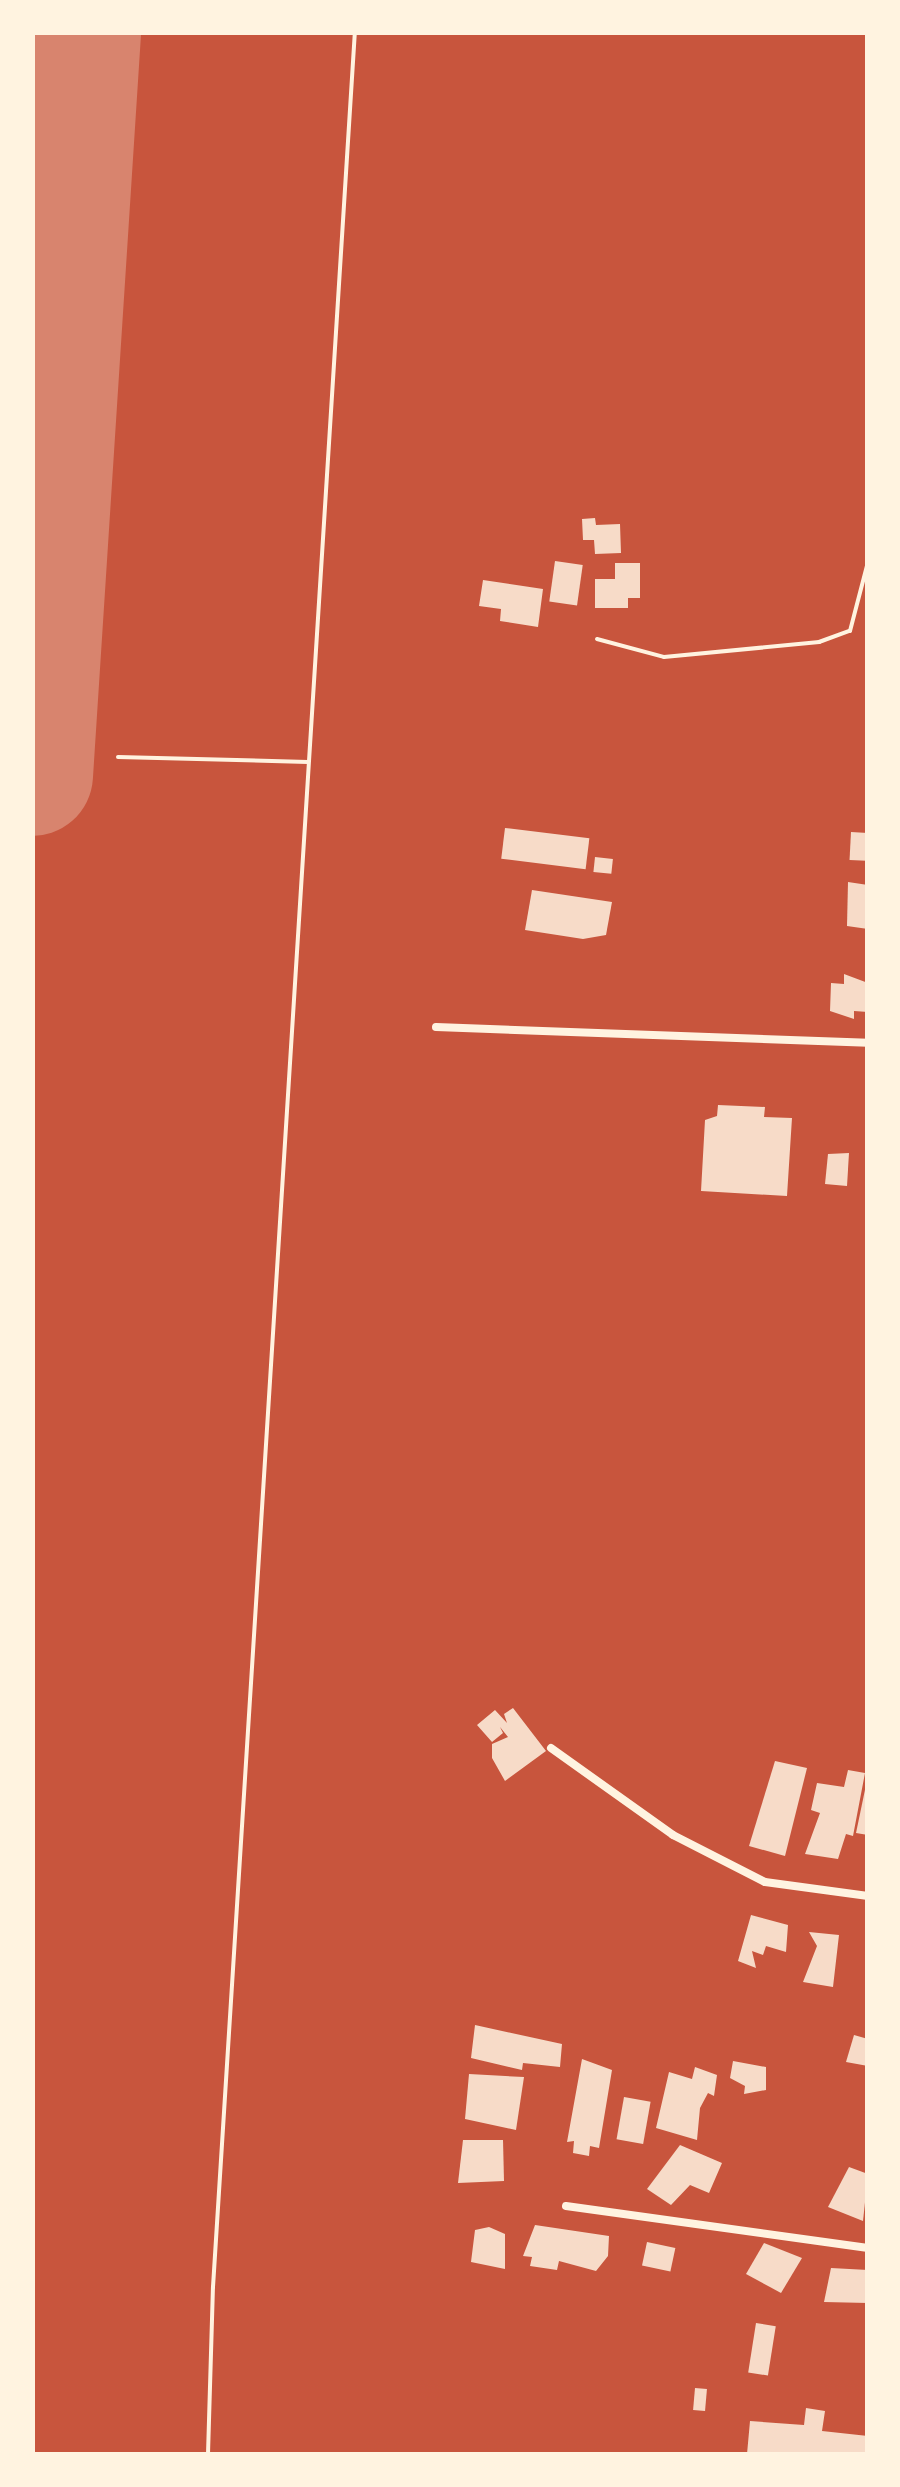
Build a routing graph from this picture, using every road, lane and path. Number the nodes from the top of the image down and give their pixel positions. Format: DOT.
graph roads {
  1 [pos="355,32"];
  2 [pos="868,562"];
  3 [pos="597,640"];
  4 [pos="118,757"];
  5 [pos="310,762"];
  6 [pos="436,1027"];
  7 [pos="868,1043"];
  8 [pos="552,1748"];
  9 [pos="868,1896"];
  10 [pos="566,2206"];
  11 [pos="868,2248"];
  12 [pos="208,2454"];
  1 -- 5 [label="lane"];
  2 -- 3 [label="lane"];
  4 -- 5 [label="lane"];
  5 -- 12 [label="lane"];
  6 -- 7 [label="street"];
  8 -- 9 [label="street"];
  10 -- 11 [label="street"];
}
